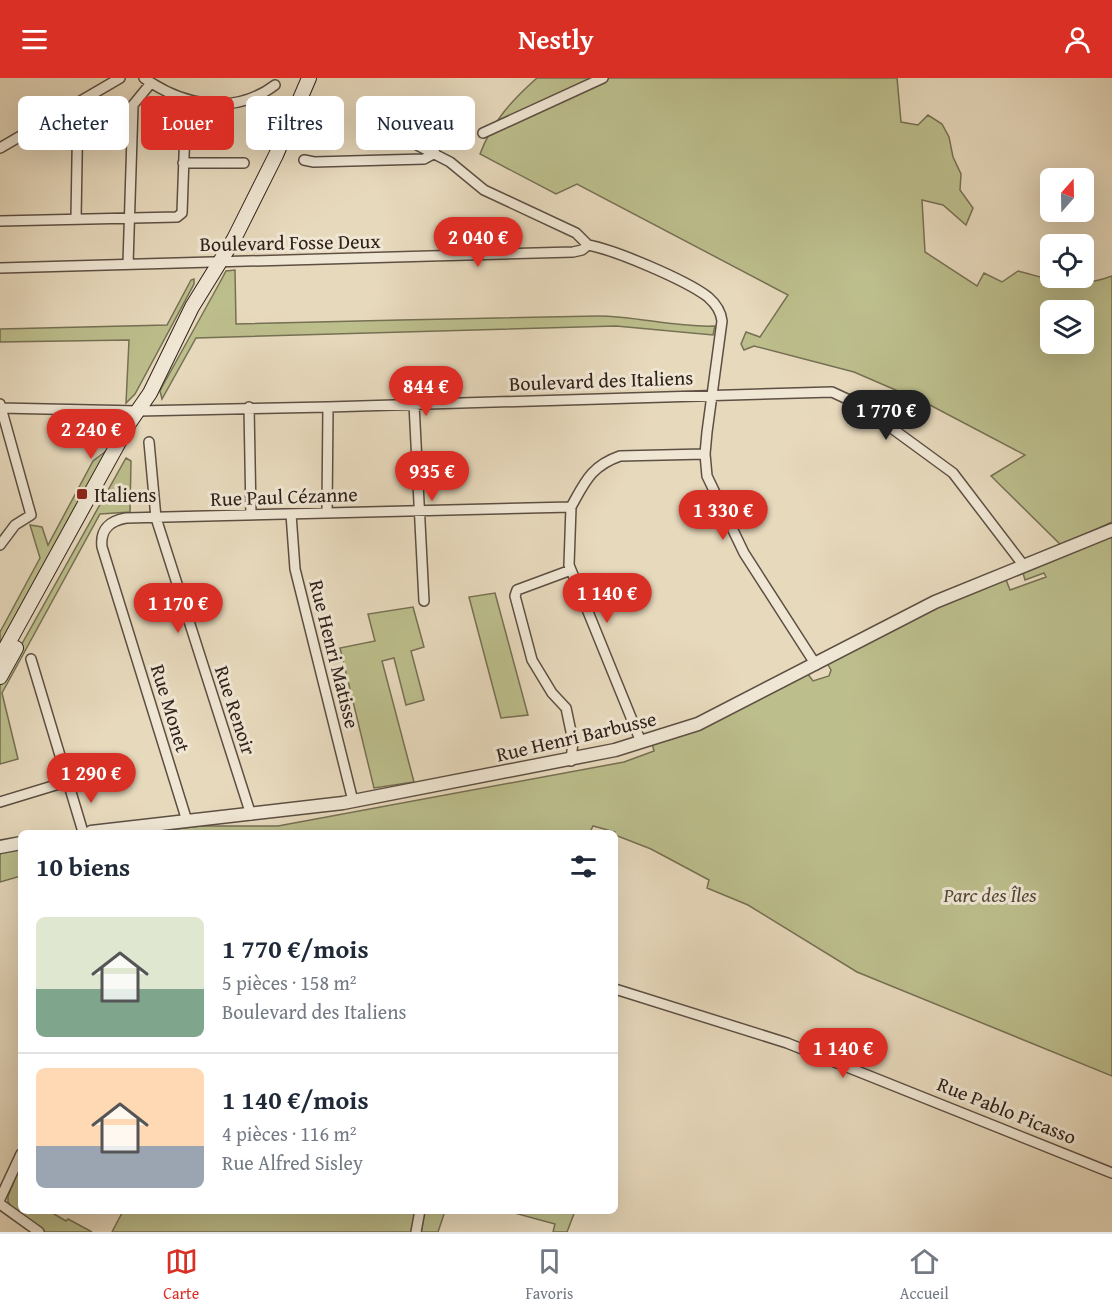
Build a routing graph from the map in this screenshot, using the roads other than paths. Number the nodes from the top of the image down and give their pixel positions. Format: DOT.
graph roads {
  1 [pos="120,78"];
  2 [pos="169,78"];
  3 [pos="309,78"];
  4 [pos="603,78"];
  5 [pos="147,80"];
  6 [pos="275,85"];
  7 [pos="162,87"];
  8 [pos="88,96"];
  9 [pos="179,96"];
  10 [pos="234,102"];
  11 [pos="483,133"];
  12 [pos="18,137"];
  13 [pos="0,148"];
  14 [pos="77,150"];
  15 [pos="184,150"];
  16 [pos="429,150"];
  17 [pos="435,153"];
  18 [pos="304,160"];
  19 [pos="183,163"];
  20 [pos="243,163"];
  21 [pos="76,219"];
  22 [pos="129,219"];
  23 [pos="0,221"];
  24 [pos="588,245"];
  25 [pos="219,262"];
  26 [pos="128,264"];
  27 [pos="0,268"];
  28 [pos="712,395"];
  29 [pos="414,404"];
  30 [pos="0,407"];
  31 [pos="249,407"];
  32 [pos="328,407"];
  33 [pos="138,411"];
  34 [pos="149,442"];
  35 [pos="705,454"];
  36 [pos="571,507"];
  37 [pos="419,509"];
  38 [pos="327,513"];
  39 [pos="80,514"];
  40 [pos="291,514"];
  41 [pos="251,515"];
  42 [pos="156,518"];
  43 [pos="1107,532"];
  44 [pos="101,537"];
  45 [pos="0,545"];
  46 [pos="1024,566"];
  47 [pos="571,570"];
  48 [pos="424,601"];
  49 [pos="0,658"];
  50 [pos="31,659"];
  51 [pos="816,665"];
  52 [pos="0,677"];
  53 [pos="641,742"];
  54 [pos="571,761"];
  55 [pos="69,781"];
  56 [pos="353,801"];
  57 [pos="0,802"];
  58 [pos="251,815"];
  59 [pos="187,821"];
  60 [pos="82,830"];
  61 [pos="108,830"];
  62 [pos="18,844"];
  63 [pos="0,847"];
  64 [pos="618,990"];
  65 [pos="18,1160"];
  66 [pos="1112,1173"];
  67 [pos="0,1199"];
  68 [pos="0,1204"];
  69 [pos="419,1214"];
  70 [pos="39,1232"];
  71 [pos="416,1232"];
  1 -- 8 [label="street"];
  2 -- 7 [label="street"];
  3 -- 25 [label="main road"];
  4 -- 11 [label="street"];
  5 -- 7 [label="street"];
  5 -- 22 [label="street"];
  6 -- 10 [label="street"];
  7 -- 9 [label="street"];
  12 -- 13 [label="street"];
  14 -- 21 [label="street"];
  15 -- 19 [label="street"];
  16 -- 17 [label="street"];
  17 -- 18 [label="street"];
  17 -- 24 [label="street"];
  19 -- 20 [label="street"];
  19 -- 22 [label="street"];
  21 -- 22 [label="street"];
  21 -- 23 [label="street"];
  22 -- 26 [label="street"];
  24 -- 25 [label="street, Boulevard Fosse Deux"];
  24 -- 28 [label="street"];
  25 -- 26 [label="street, Boulevard Fosse Deux"];
  25 -- 33 [label="main road"];
  26 -- 27 [label="street, Boulevard Fosse Deux"];
  28 -- 29 [label="street, Boulevard des Italiens"];
  28 -- 35 [label="street"];
  28 -- 46 [label="street, Boulevard des Italiens"];
  29 -- 32 [label="street, Boulevard des Italiens"];
  29 -- 37 [label="street"];
  30 -- 33 [label="street, Boulevard des Italiens"];
  30 -- 45 [label="street"];
  31 -- 32 [label="street, Boulevard des Italiens"];
  31 -- 33 [label="street, Boulevard des Italiens"];
  31 -- 41 [label="street"];
  32 -- 38 [label="street"];
  33 -- 39 [label="main road"];
  34 -- 42 [label="street, Rue Renoir"];
  35 -- 36 [label="street"];
  35 -- 51 [label="street"];
  36 -- 37 [label="street, Rue Paul Cézanne"];
  36 -- 47 [label="street"];
  37 -- 38 [label="street, Rue Paul Cézanne"];
  37 -- 48 [label="street"];
  38 -- 40 [label="street, Rue Paul Cézanne"];
  39 -- 49 [label="main road"];
  39 -- 52 [label="main road"];
  40 -- 41 [label="street, Rue Paul Cézanne"];
  40 -- 56 [label="street, Rue Henri Matisse"];
  41 -- 42 [label="street, Rue Paul Cézanne"];
  42 -- 44 [label="street, Rue Paul Cézanne"];
  42 -- 58 [label="street, Rue Renoir"];
  43 -- 46 [label="street, Rue Henri Barbusse"];
  44 -- 59 [label="street, Rue Monet"];
  46 -- 51 [label="street, Rue Henri Barbusse"];
  47 -- 53 [label="street"];
  47 -- 54 [label="street"];
  50 -- 55 [label="street"];
  51 -- 53 [label="street, Rue Henri Barbusse"];
  53 -- 54 [label="street, Rue Henri Barbusse"];
  54 -- 56 [label="street, Rue Henri Barbusse"];
  55 -- 57 [label="street"];
  55 -- 60 [label="street"];
  56 -- 58 [label="street, Rue Henri Barbusse"];
  58 -- 59 [label="street, Rue Henri Barbusse"];
  59 -- 61 [label="street, Rue Henri Barbusse"];
  62 -- 63 [label="street"];
  64 -- 66 [label="street, Rue Pablo Picasso"];
  65 -- 67 [label="street"];
  68 -- 70 [label="street"];
  69 -- 71 [label="street"];
}
